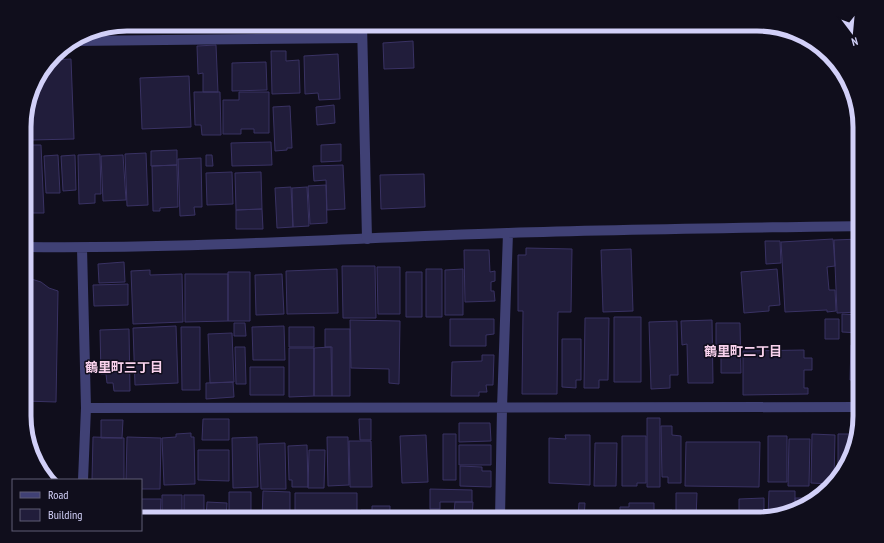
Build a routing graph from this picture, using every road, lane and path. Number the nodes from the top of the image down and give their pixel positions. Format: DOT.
graph roads {
  1 [pos="362,31"];
  2 [pos="362,38"];
  3 [pos="85,41"];
  4 [pos="853,226"];
  5 [pos="508,233"];
  6 [pos="367,239"];
  7 [pos="31,247"];
  8 [pos="82,248"];
  9 [pos="853,407"];
  10 [pos="86,408"];
  11 [pos="502,408"];
  12 [pos="83,479"];
  13 [pos="500,512"];
  1 -- 2 [label="street"];
  2 -- 3 [label="street"];
  2 -- 6 [label="street"];
  4 -- 5 [label="street"];
  5 -- 6 [label="street"];
  5 -- 11 [label="street"];
  6 -- 8 [label="street"];
  7 -- 8 [label="street"];
  8 -- 10 [label="street"];
  9 -- 11 [label="street"];
  10 -- 11 [label="street"];
  10 -- 12 [label="street"];
  11 -- 13 [label="street"];
}
